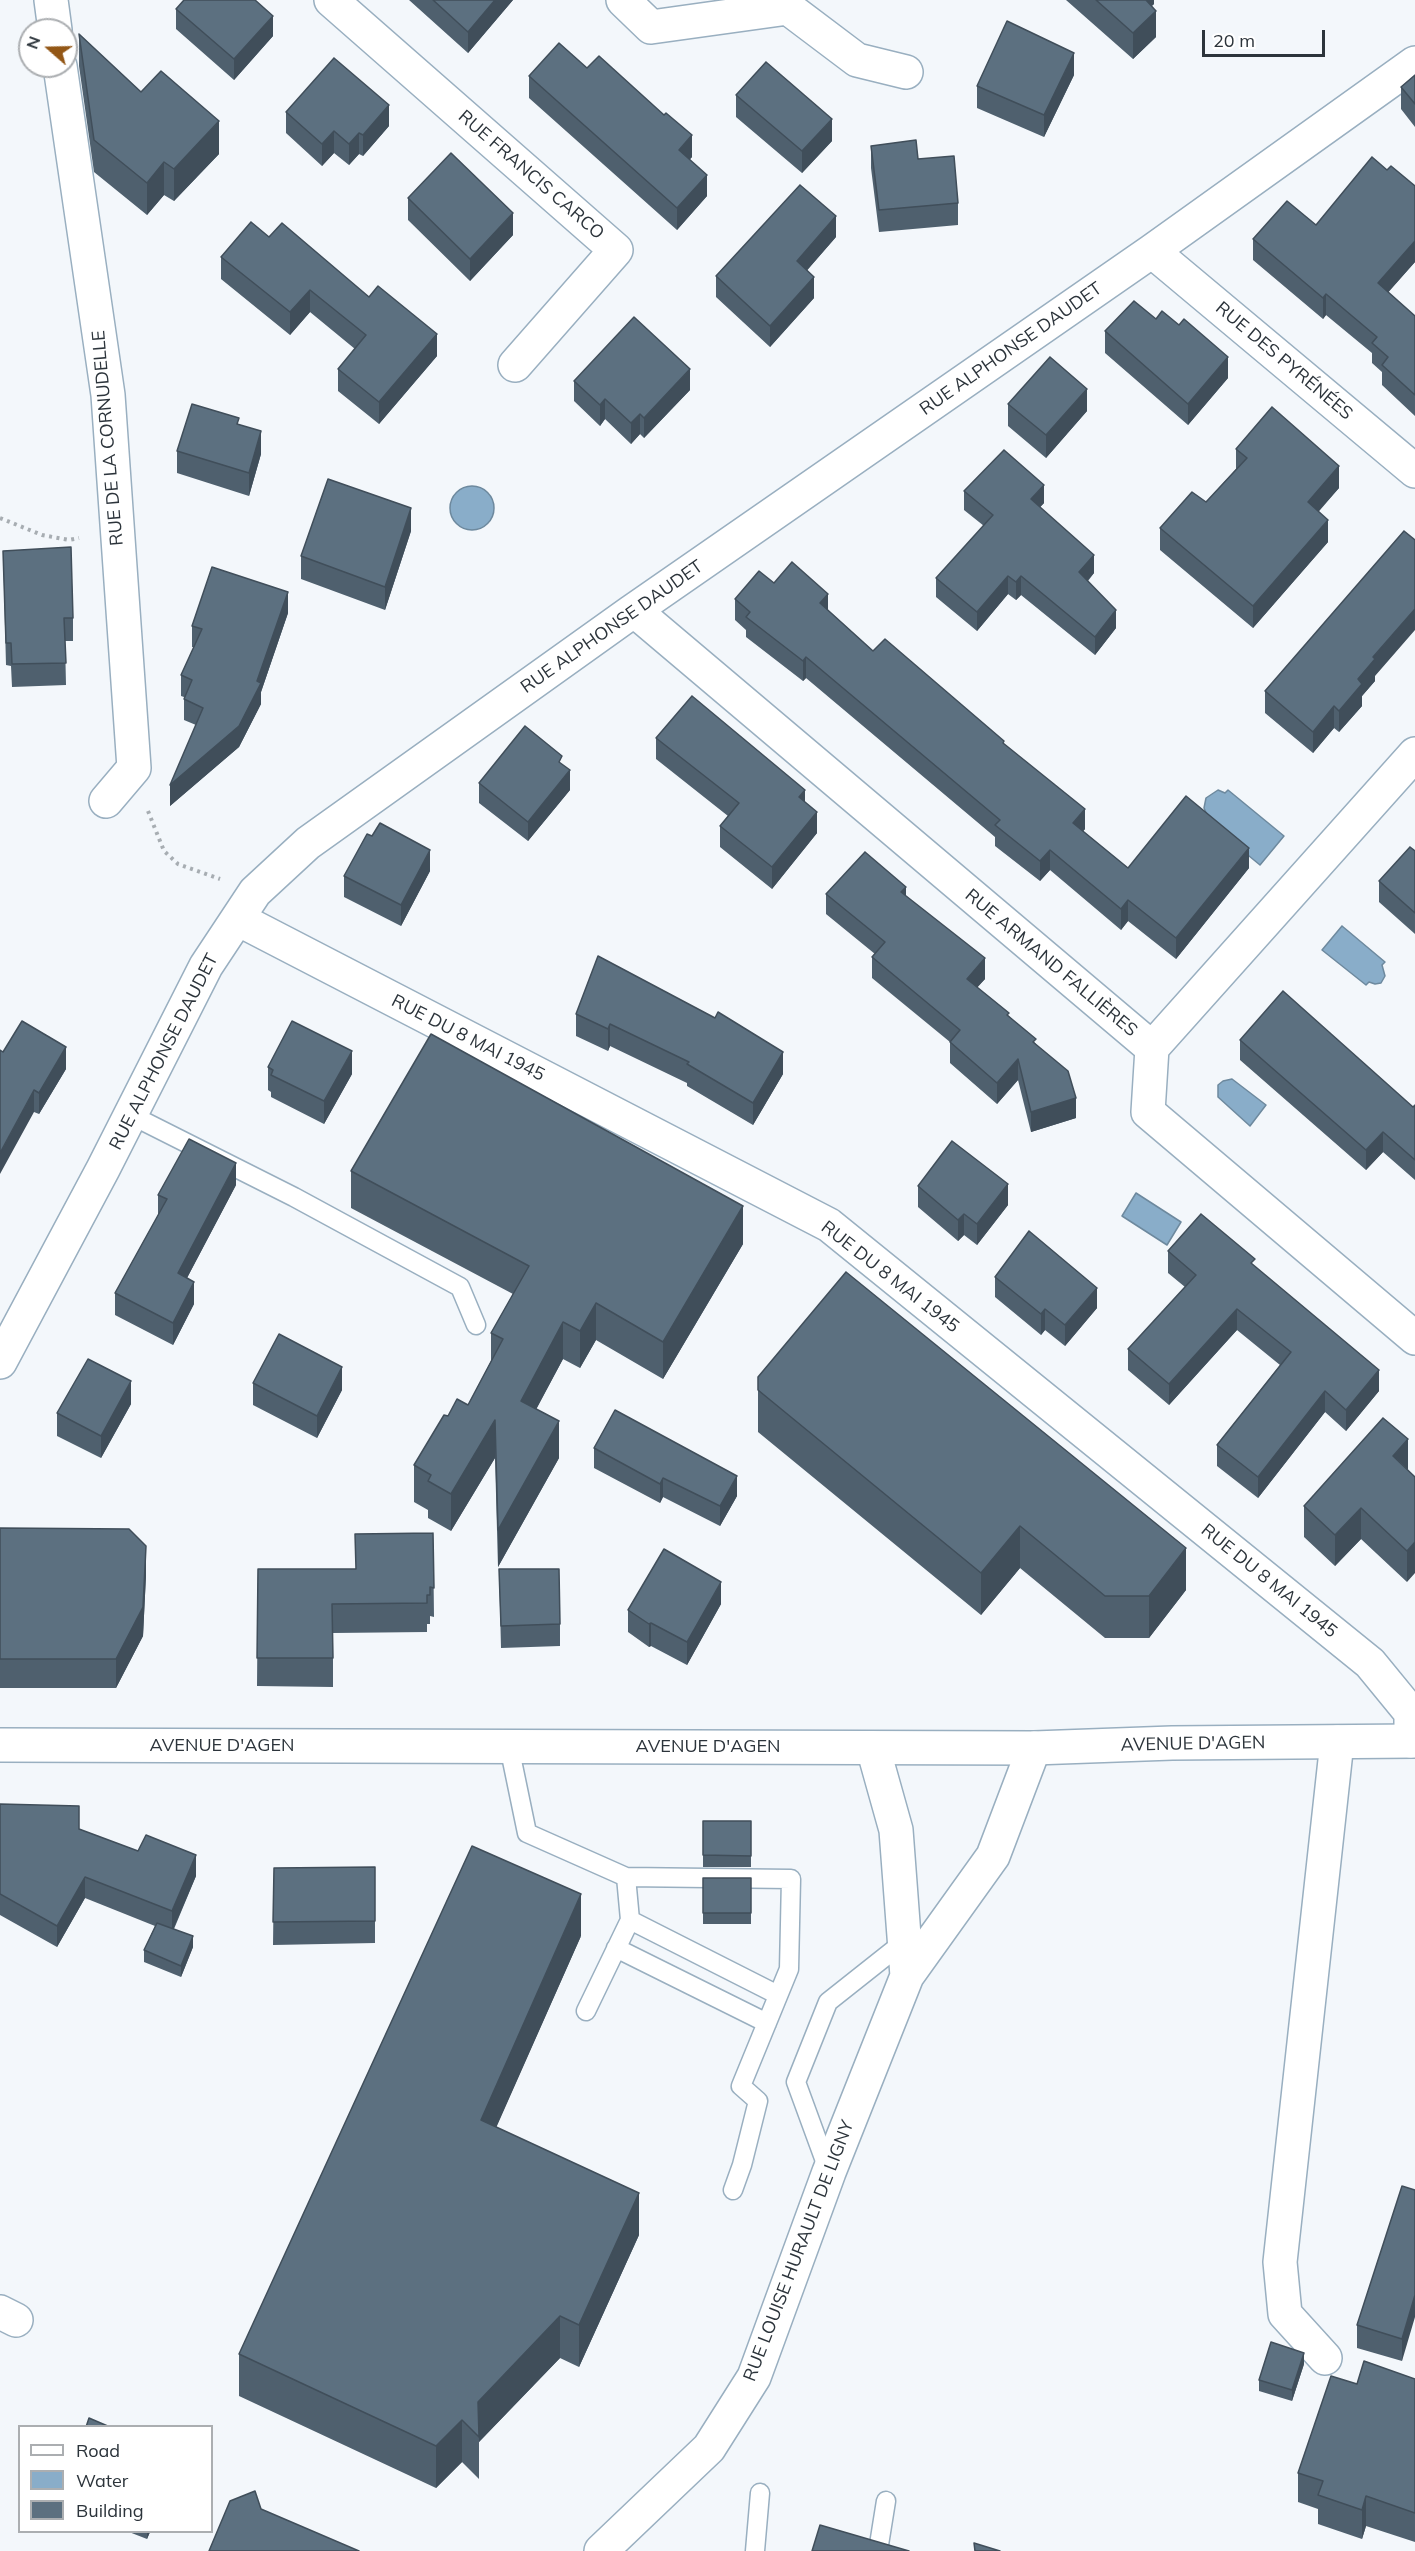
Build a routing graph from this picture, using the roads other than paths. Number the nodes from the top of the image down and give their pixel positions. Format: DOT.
graph roads {
  1 [pos="51,0"];
  2 [pos="331,0"];
  3 [pos="623,0"];
  4 [pos="53,18"];
  5 [pos="1415,63"];
  6 [pos="906,72"];
  7 [pos="62,78"];
  8 [pos="1152,251"];
  9 [pos="515,365"];
  10 [pos="1415,471"];
  11 [pos="635,610"];
  12 [pos="1415,754"];
  13 [pos="106,801"];
  14 [pos="246,905"];
  15 [pos="1152,1048"];
  16 [pos="130,1115"];
  17 [pos="476,1325"];
  18 [pos="1415,1338"];
  19 [pos="0,1362"];
  20 [pos="1413,1741"];
  21 [pos="1337,1742"];
  22 [pos="0,1745"];
  23 [pos="509,1746"];
  24 [pos="873,1748"];
  25 [pos="1034,1748"];
  26 [pos="626,1877"];
  27 [pos="630,1920"];
  28 [pos="904,1941"];
  29 [pos="616,1948"];
  30 [pos="907,1976"];
  31 [pos="778,1995"];
  32 [pos="586,2011"];
  33 [pos="767,2023"];
  34 [pos="829,2172"];
  35 [pos="733,2190"];
  36 [pos="1325,2358"];
  37 [pos="760,2493"];
  38 [pos="886,2501"];
  39 [pos="602,2551"];
  40 [pos="755,2551"];
  41 [pos="878,2551"];
  1 -- 4 [label="street"];
  2 -- 9 [label="street, RUE FRANCIS CARCO"];
  3 -- 6 [label="street"];
  5 -- 8 [label="street, RUE ALPHONSE DAUDET"];
  7 -- 13 [label="street, RUE DE LA CORNUDELLE"];
  8 -- 10 [label="street, RUE DES PYRÉNÉES"];
  8 -- 11 [label="street, RUE ALPHONSE DAUDET"];
  11 -- 14 [label="street, RUE ALPHONSE DAUDET"];
  11 -- 15 [label="street, RUE ARMAND FALLIÈRES"];
  12 -- 15 [label="street"];
  14 -- 16 [label="street, RUE ALPHONSE DAUDET"];
  14 -- 20 [label="street, RUE DU 8 MAI 1945"];
  15 -- 18 [label="street, RUE ARMAND FALLIÈRES"];
  16 -- 17 [label="lane"];
  16 -- 19 [label="street, RUE ALPHONSE DAUDET"];
  20 -- 21 [label="street, AVENUE D'AGEN"];
  21 -- 25 [label="street, AVENUE D'AGEN"];
  21 -- 36 [label="street"];
  22 -- 23 [label="street, AVENUE D'AGEN"];
  23 -- 24 [label="street, AVENUE D'AGEN"];
  23 -- 26 [label="lane"];
  24 -- 25 [label="street, AVENUE D'AGEN"];
  24 -- 28 [label="street, RUE LOUISE HURAULT DE LIGNY"];
  25 -- 30 [label="street, RUE LOUISE HURAULT DE LIGNY"];
  26 -- 27 [label="lane"];
  26 -- 31 [label="lane"];
  27 -- 29 [label="lane"];
  27 -- 31 [label="lane"];
  28 -- 30 [label="street, RUE LOUISE HURAULT DE LIGNY"];
  28 -- 34 [label="lane"];
  29 -- 32 [label="lane"];
  29 -- 33 [label="lane"];
  30 -- 34 [label="street, RUE LOUISE HURAULT DE LIGNY"];
  31 -- 33 [label="lane"];
  33 -- 35 [label="lane"];
  34 -- 39 [label="street, RUE LOUISE HURAULT DE LIGNY"];
  37 -- 40 [label="lane"];
  38 -- 41 [label="lane"];
}
